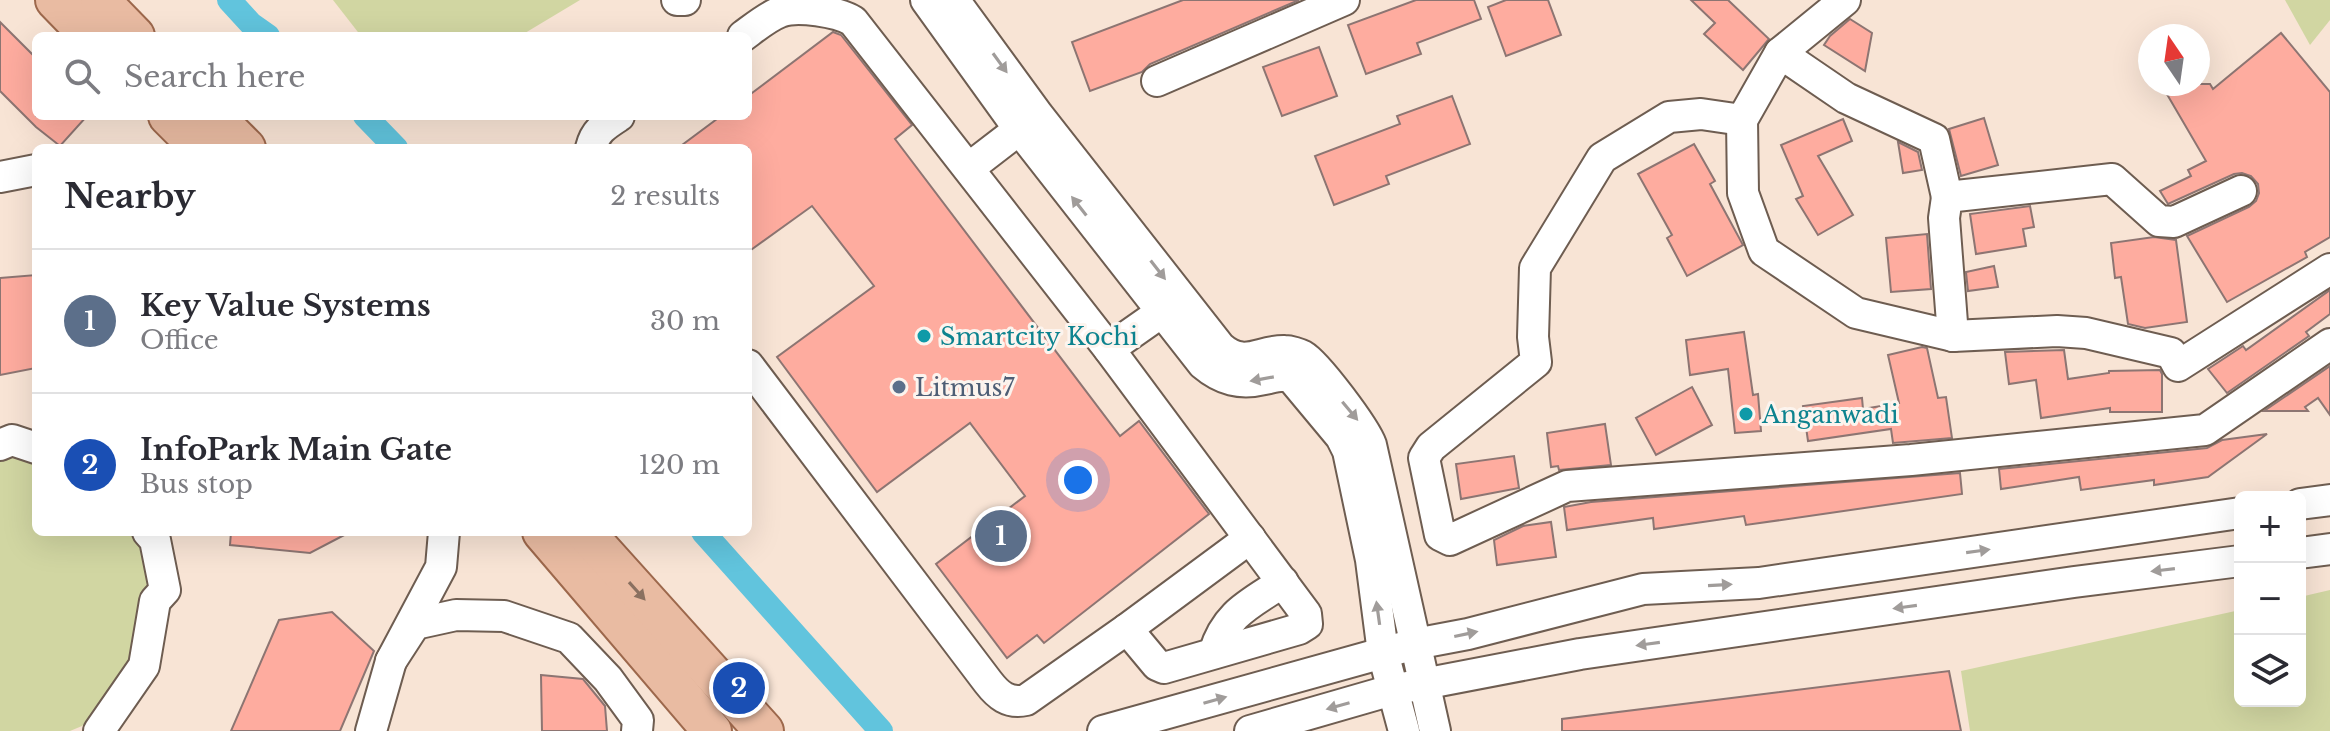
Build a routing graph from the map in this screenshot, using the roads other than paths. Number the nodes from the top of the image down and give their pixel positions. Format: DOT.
graph roads {
  1 [pos="55,0"];
  2 [pos="100,0"];
  3 [pos="677,0"];
  4 [pos="685,0"];
  5 [pos="926,0"];
  6 [pos="954,0"];
  7 [pos="1344,0"];
  8 [pos="1845,0"];
  9 [pos="86,32"];
  10 [pos="131,32"];
  11 [pos="749,32"];
  12 [pos="1780,53"];
  13 [pos="1157,81"];
  14 [pos="172,120"];
  15 [pos="218,120"];
  16 [pos="613,120"];
  17 [pos="1742,120"];
  18 [pos="1029,122"];
  19 [pos="196,144"];
  20 [pos="242,144"];
  21 [pos="592,144"];
  22 [pos="969,168"];
  23 [pos="32,171"];
  24 [pos="0,177"];
  25 [pos="2241,191"];
  26 [pos="1947,197"];
  27 [pos="2330,269"];
  28 [pos="1171,305"];
  29 [pos="1953,336"];
  30 [pos="2330,344"];
  31 [pos="1109,349"];
  32 [pos="752,370"];
  33 [pos="0,445"];
  34 [pos="32,447"];
  35 [pos="2330,500"];
  36 [pos="2306,503"];
  37 [pos="2234,514"];
  38 [pos="152,536"];
  39 [pos="444,536"];
  40 [pos="545,536"];
  41 [pos="589,536"];
  42 [pos="1250,538"];
  43 [pos="2330,549"];
  44 [pos="2306,552"];
  45 [pos="2234,562"];
  46 [pos="1283,582"];
  47 [pos="1127,629"];
  48 [pos="1415,644"];
  49 [pos="1214,653"];
  50 [pos="1383,653"];
  51 [pos="391,661"];
  52 [pos="1424,683"];
  53 [pos="1392,690"];
  54 [pos="99,731"];
  55 [pos="371,731"];
  56 [pos="637,731"];
  57 [pos="712,731"];
  58 [pos="764,731"];
  59 [pos="1103,731"];
  60 [pos="1250,731"];
  61 [pos="1404,731"];
  62 [pos="1435,731"];
  1 -- 9 [label="main road"];
  2 -- 10 [label="main road"];
  3 -- 4 [label="street"];
  5 -- 18 [label="street"];
  6 -- 18 [label="street, one-way"];
  7 -- 13 [label="street"];
  8 -- 12 [label="street"];
  11 -- 22 [label="street"];
  12 -- 17 [label="street"];
  12 -- 26 [label="street"];
  14 -- 19 [label="main road"];
  15 -- 20 [label="main road"];
  16 -- 21 [label="street"];
  17 -- 29 [label="street"];
  17 -- 30 [label="street"];
  18 -- 22 [label="street"];
  18 -- 28 [label="street"];
  22 -- 31 [label="street"];
  23 -- 24 [label="street"];
  25 -- 26 [label="street"];
  26 -- 29 [label="street"];
  27 -- 29 [label="street"];
  28 -- 31 [label="street"];
  28 -- 48 [label="street, one-way"];
  50 -- 28 [label="street, one-way"];
  31 -- 42 [label="street"];
  32 -- 47 [label="street"];
  33 -- 34 [label="street"];
  35 -- 36 [label="street"];
  48 -- 37 [label="street, one-way"];
  38 -- 54 [label="street"];
  39 -- 51 [label="street"];
  40 -- 57 [label="main road"];
  41 -- 58 [label="main road, one-way"];
  42 -- 46 [label="street"];
  42 -- 47 [label="street"];
  43 -- 44 [label="street"];
  45 -- 52 [label="street, one-way"];
  46 -- 49 [label="street"];
  46 -- 49 [label="street"];
  47 -- 49 [label="street"];
  48 -- 50 [label="street"];
  48 -- 52 [label="street"];
  50 -- 53 [label="street"];
  59 -- 50 [label="street, one-way"];
  51 -- 55 [label="street"];
  51 -- 56 [label="street"];
  52 -- 53 [label="street"];
  52 -- 62 [label="street"];
  53 -- 60 [label="street, one-way"];
  53 -- 61 [label="street"];
}
